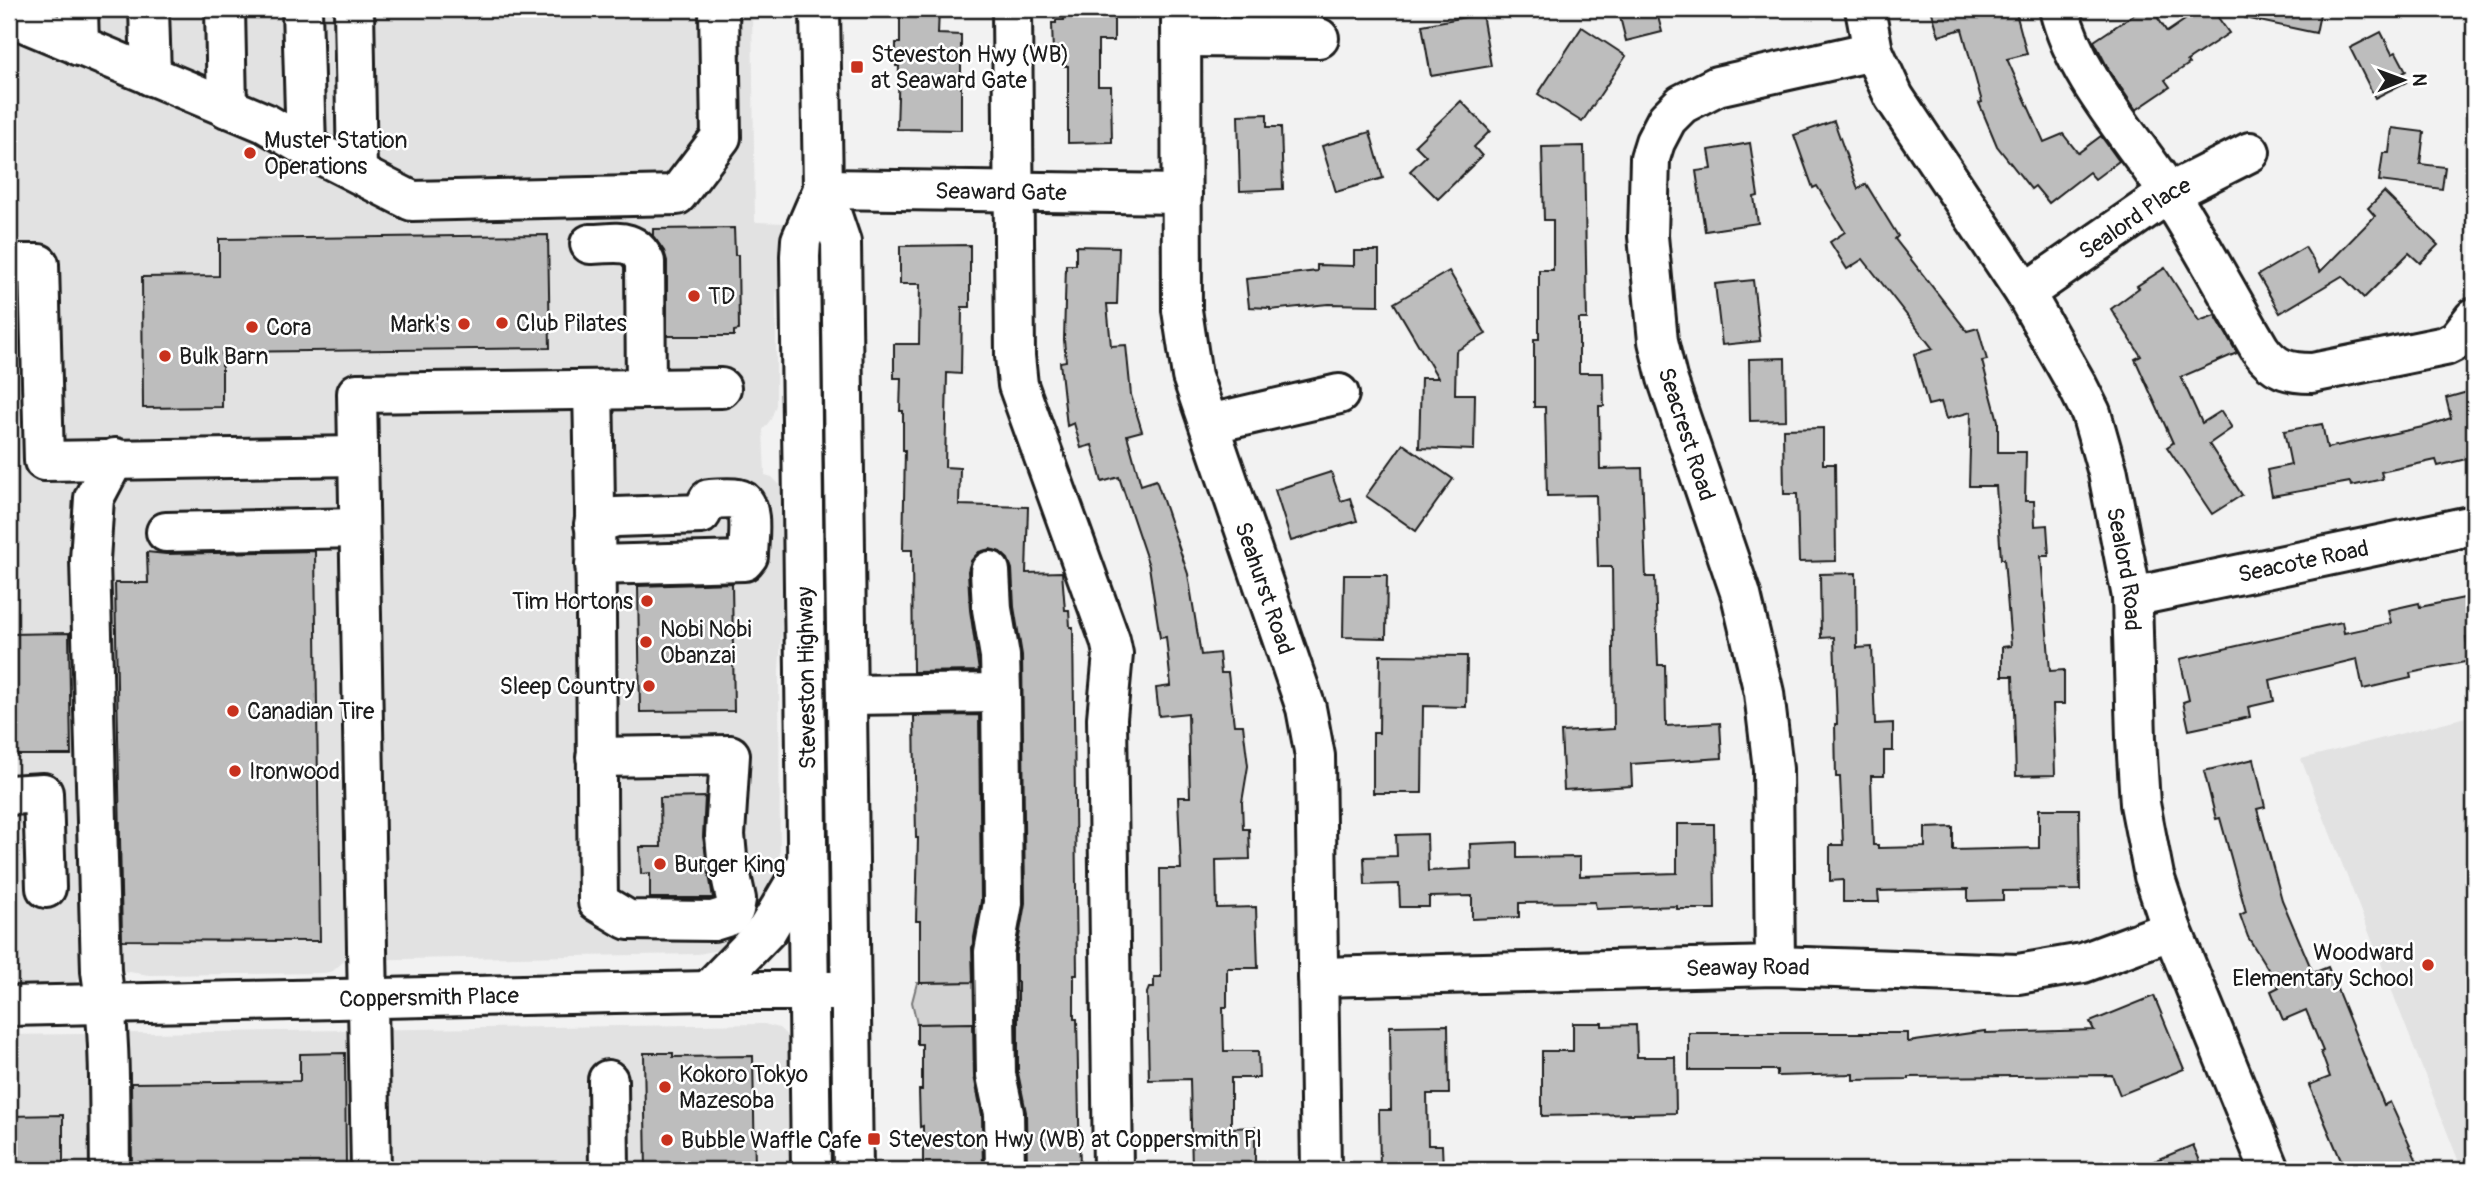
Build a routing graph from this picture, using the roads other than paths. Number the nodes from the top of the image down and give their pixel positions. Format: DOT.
graph roads {
  1 [pos="78,9"];
  2 [pos="149,9"];
  3 [pos="225,9"];
  4 [pos="302,9"];
  5 [pos="354,9"];
  6 [pos="719,9"];
  7 [pos="820,9"];
  8 [pos="1012,9"];
  9 [pos="1865,9"];
  10 [pos="2059,9"];
  11 [pos="9,16"];
  12 [pos="1181,23"];
  13 [pos="1319,38"];
  14 [pos="79,46"];
  15 [pos="1873,51"];
  16 [pos="151,76"];
  17 [pos="227,108"];
  18 [pos="306,147"];
  19 [pos="2250,152"];
  20 [pos="357,172"];
  21 [pos="823,190"];
  22 [pos="1015,193"];
  23 [pos="1182,194"];
  24 [pos="2169,194"];
  25 [pos="590,244"];
  26 [pos="9,264"];
  27 [pos="2025,293"];
  28 [pos="2474,318"];
  29 [pos="720,387"];
  30 [pos="646,389"];
  31 [pos="593,390"];
  32 [pos="1339,394"];
  33 [pos="1209,424"];
  34 [pos="358,456"];
  35 [pos="115,458"];
  36 [pos="594,524"];
  37 [pos="2474,525"];
  38 [pos="359,528"];
  39 [pos="166,532"];
  40 [pos="595,565"];
  41 [pos="990,571"];
  42 [pos="2132,597"];
  43 [pos="1001,693"];
  44 [pos="847,695"];
  45 [pos="596,757"];
  46 [pos="9,795"];
  47 [pos="808,860"];
  48 [pos="46,888"];
  49 [pos="2172,930"];
  50 [pos="1775,966"];
  51 [pos="1318,977"];
  52 [pos="708,991"];
  53 [pos="849,991"];
  54 [pos="808,992"];
  55 [pos="369,997"];
  56 [pos="106,1004"];
  57 [pos="9,1006"];
  58 [pos="608,1080"];
  59 [pos="110,1170"];
  60 [pos="371,1170"];
  61 [pos="609,1170"];
  62 [pos="811,1170"];
  63 [pos="853,1170"];
  64 [pos="1005,1170"];
  65 [pos="1113,1170"];
  66 [pos="1321,1170"];
  67 [pos="2270,1170"];
  1 -- 14 [label="street"];
  2 -- 16 [label="street"];
  3 -- 17 [label="street"];
  4 -- 18 [label="street"];
  5 -- 20 [label="street"];
  6 -- 20 [label="street"];
  7 -- 21 [label="street, Steveston Highway"];
  8 -- 22 [label="street"];
  9 -- 15 [label="street, Sealord Road"];
  10 -- 24 [label="street"];
  11 -- 14 [label="street"];
  12 -- 13 [label="street"];
  12 -- 23 [label="street, Seahurst Road"];
  14 -- 16 [label="street"];
  15 -- 27 [label="street, Sealord Road"];
  15 -- 50 [label="street, Seacrest Road"];
  16 -- 17 [label="street"];
  17 -- 18 [label="street"];
  18 -- 20 [label="street"];
  19 -- 24 [label="street, Sealord Place"];
  21 -- 22 [label="street, Seaward Gate"];
  21 -- 44 [label="street, Steveston Highway"];
  21 -- 47 [label="street, Steveston Highway"];
  22 -- 23 [label="street, Seaward Gate"];
  22 -- 65 [label="street"];
  23 -- 33 [label="street, Seahurst Road"];
  24 -- 27 [label="street, Sealord Place"];
  24 -- 28 [label="street"];
  25 -- 30 [label="street"];
  26 -- 35 [label="street"];
  27 -- 42 [label="street, Sealord Road"];
  29 -- 30 [label="street"];
  30 -- 31 [label="street"];
  31 -- 34 [label="street"];
  31 -- 36 [label="street"];
  32 -- 33 [label="street"];
  33 -- 51 [label="street, Seahurst Road"];
  34 -- 35 [label="street"];
  34 -- 38 [label="street"];
  35 -- 56 [label="street"];
  36 -- 40 [label="street"];
  36 -- 40 [label="street"];
  37 -- 42 [label="street, Seacote Road"];
  38 -- 39 [label="street"];
  38 -- 55 [label="street"];
  40 -- 45 [label="street"];
  41 -- 43 [label="street"];
  42 -- 49 [label="street, Sealord Road"];
  43 -- 44 [label="street"];
  43 -- 64 [label="street"];
  44 -- 53 [label="street, Steveston Highway"];
  45 -- 45 [label="street"];
  46 -- 48 [label="street"];
  47 -- 52 [label="street"];
  47 -- 54 [label="street, Steveston Highway"];
  49 -- 50 [label="street, Seaway Road"];
  49 -- 67 [label="street, Sealord Road"];
  50 -- 51 [label="street, Seaway Road"];
  51 -- 66 [label="street, Seahurst Road"];
  52 -- 54 [label="street, Coppersmith Place"];
  52 -- 55 [label="street, Coppersmith Place"];
  53 -- 54 [label="street, Coppersmith Place"];
  53 -- 63 [label="street, Steveston Highway"];
  54 -- 62 [label="street, Steveston Highway"];
  55 -- 56 [label="street, Coppersmith Place"];
  55 -- 60 [label="street"];
  56 -- 57 [label="street, Coppersmith Place"];
  56 -- 59 [label="street"];
  58 -- 61 [label="street"];
}
